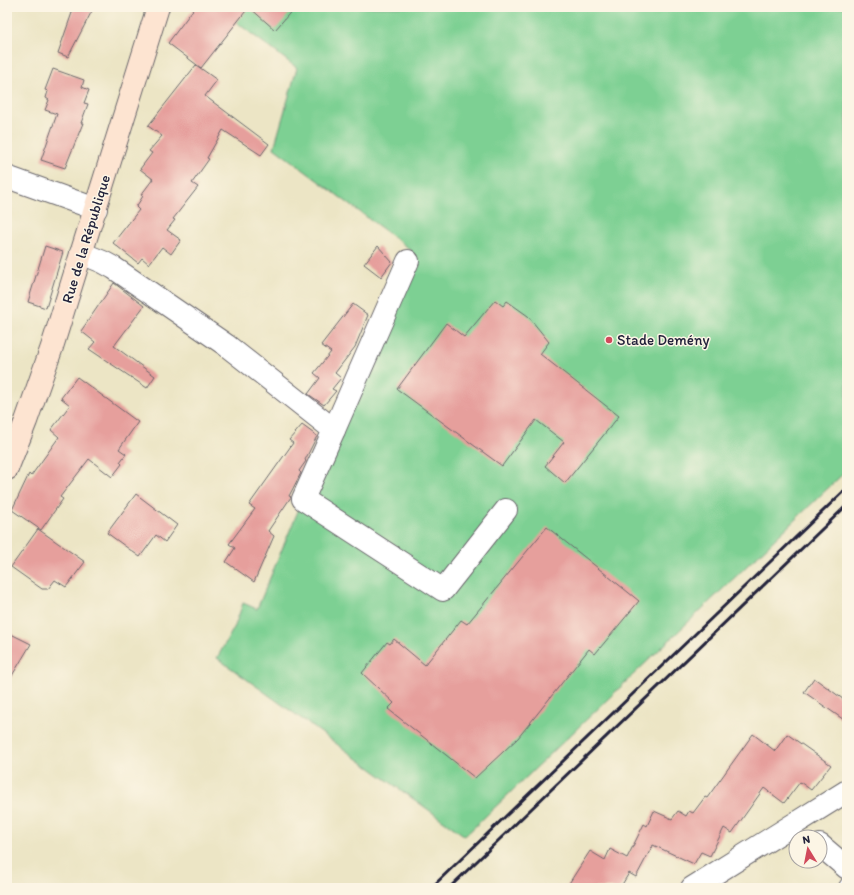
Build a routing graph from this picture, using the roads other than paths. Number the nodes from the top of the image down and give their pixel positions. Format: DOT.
graph roads {
  1 [pos="158,7"];
  2 [pos="7,177"];
  3 [pos="96,209"];
  4 [pos="81,253"];
  5 [pos="408,261"];
  6 [pos="334,430"];
  7 [pos="7,469"];
  8 [pos="506,510"];
  9 [pos="847,791"];
  10 [pos="804,829"];
  11 [pos="788,838"];
  12 [pos="828,852"];
  13 [pos="847,868"];
  14 [pos="847,883"];
  15 [pos="692,888"];
  16 [pos="844,888"];
  1 -- 3 [label="main road, Rue de la République"];
  2 -- 3 [label="street"];
  3 -- 4 [label="main road, Rue de la République"];
  4 -- 6 [label="street"];
  4 -- 7 [label="main road, Rue de la République"];
  5 -- 6 [label="street"];
  6 -- 8 [label="street"];
  9 -- 10 [label="street"];
  11 -- 15 [label="street"];
  12 -- 13 [label="street"];
  14 -- 16 [label="lane"];
}
